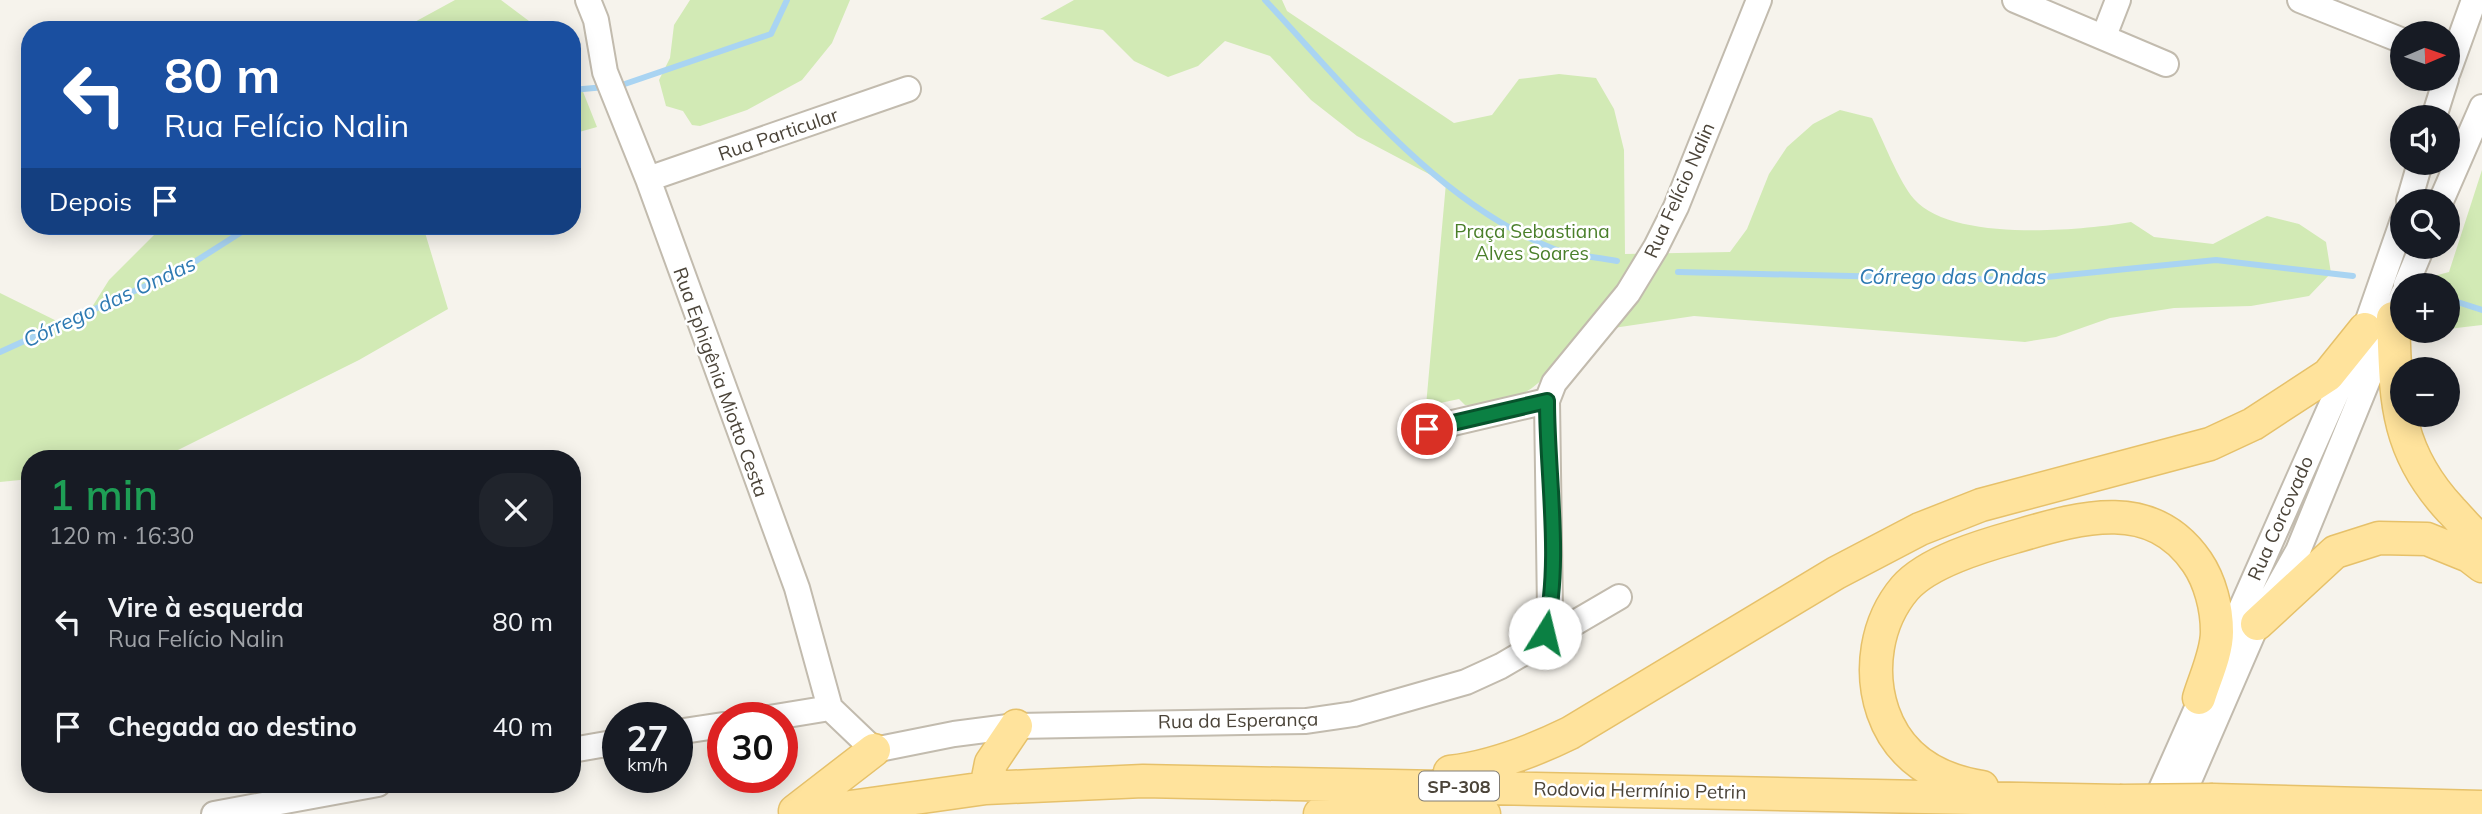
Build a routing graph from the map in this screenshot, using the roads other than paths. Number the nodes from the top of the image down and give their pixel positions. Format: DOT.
graph roads {
  1 [pos="588,0"];
  2 [pos="1759,0"];
  3 [pos="2015,0"];
  4 [pos="2118,0"];
  5 [pos="2300,0"];
  6 [pos="2474,0"];
  7 [pos="2104,36"];
  8 [pos="2390,36"];
  9 [pos="2460,38"];
  10 [pos="2166,64"];
  11 [pos="908,89"];
  12 [pos="2482,107"];
  13 [pos="648,179"];
  14 [pos="2446,189"];
  15 [pos="2396,259"];
  16 [pos="2387,314"];
  17 [pos="1547,401"];
  18 [pos="1427,429"];
  19 [pos="2482,541"];
  20 [pos="2482,566"];
  21 [pos="1619,597"];
  22 [pos="2257,624"];
  23 [pos="1543,642"];
  24 [pos="2199,698"];
  25 [pos="830,708"];
  26 [pos="798,713"];
  27 [pos="1016,726"];
  28 [pos="602,745"];
  29 [pos="581,748"];
  30 [pos="874,750"];
  31 [pos="1304,782"];
  32 [pos="986,788"];
  33 [pos="329,793"];
  34 [pos="2073,801"];
  35 [pos="2482,805"];
  36 [pos="214,814"];
  37 [pos="790,814"];
  38 [pos="800,814"];
  39 [pos="1320,814"];
  40 [pos="1484,814"];
  41 [pos="2150,814"];
  42 [pos="2174,814"];
  1 -- 13 [label="street, Rua Ephigênia Miotto Cesta"];
  2 -- 17 [label="street, Rua Felício Nalin"];
  3 -- 7 [label="street"];
  4 -- 7 [label="street"];
  5 -- 8 [label="street"];
  6 -- 9 [label="street"];
  7 -- 10 [label="street"];
  11 -- 13 [label="street, Rua Particular"];
  12 -- 14 [label="street"];
  13 -- 25 [label="street, Rua Ephigênia Miotto Cesta"];
  15 -- 16 [label="street, Rua Corcovado"];
  16 -- 19 [label="main road"];
  16 -- 22 [label="street, Rua Corcovado"];
  16 -- 24 [label="street, Rua Corcovado"];
  16 -- 31 [label="main road"];
  17 -- 18 [label="street"];
  17 -- 23 [label="street"];
  20 -- 22 [label="main road"];
  21 -- 23 [label="street, Rua da Esperança"];
  22 -- 42 [label="street, Rua Corcovado"];
  23 -- 27 [label="street, Rua da Esperança"];
  24 -- 34 [label="main road"];
  24 -- 41 [label="street, Rua Corcovado"];
  25 -- 26 [label="street"];
  25 -- 30 [label="street"];
  27 -- 30 [label="street, Rua da Esperança"];
  27 -- 32 [label="main road"];
  28 -- 29 [label="street"];
  30 -- 37 [label="main road"];
  31 -- 32 [label="main road, Rodovia Hermínio Petrin / SP-308"];
  31 -- 34 [label="main road, Rodovia Hermínio Petrin / SP-308"];
  32 -- 38 [label="main road, Rodovia Hermínio Petrin / SP-308"];
  33 -- 36 [label="street"];
  34 -- 35 [label="main road, Rodovia Hermínio Petrin / SP-308, bridge"];
  39 -- 40 [label="main road, SP-308"];
}
